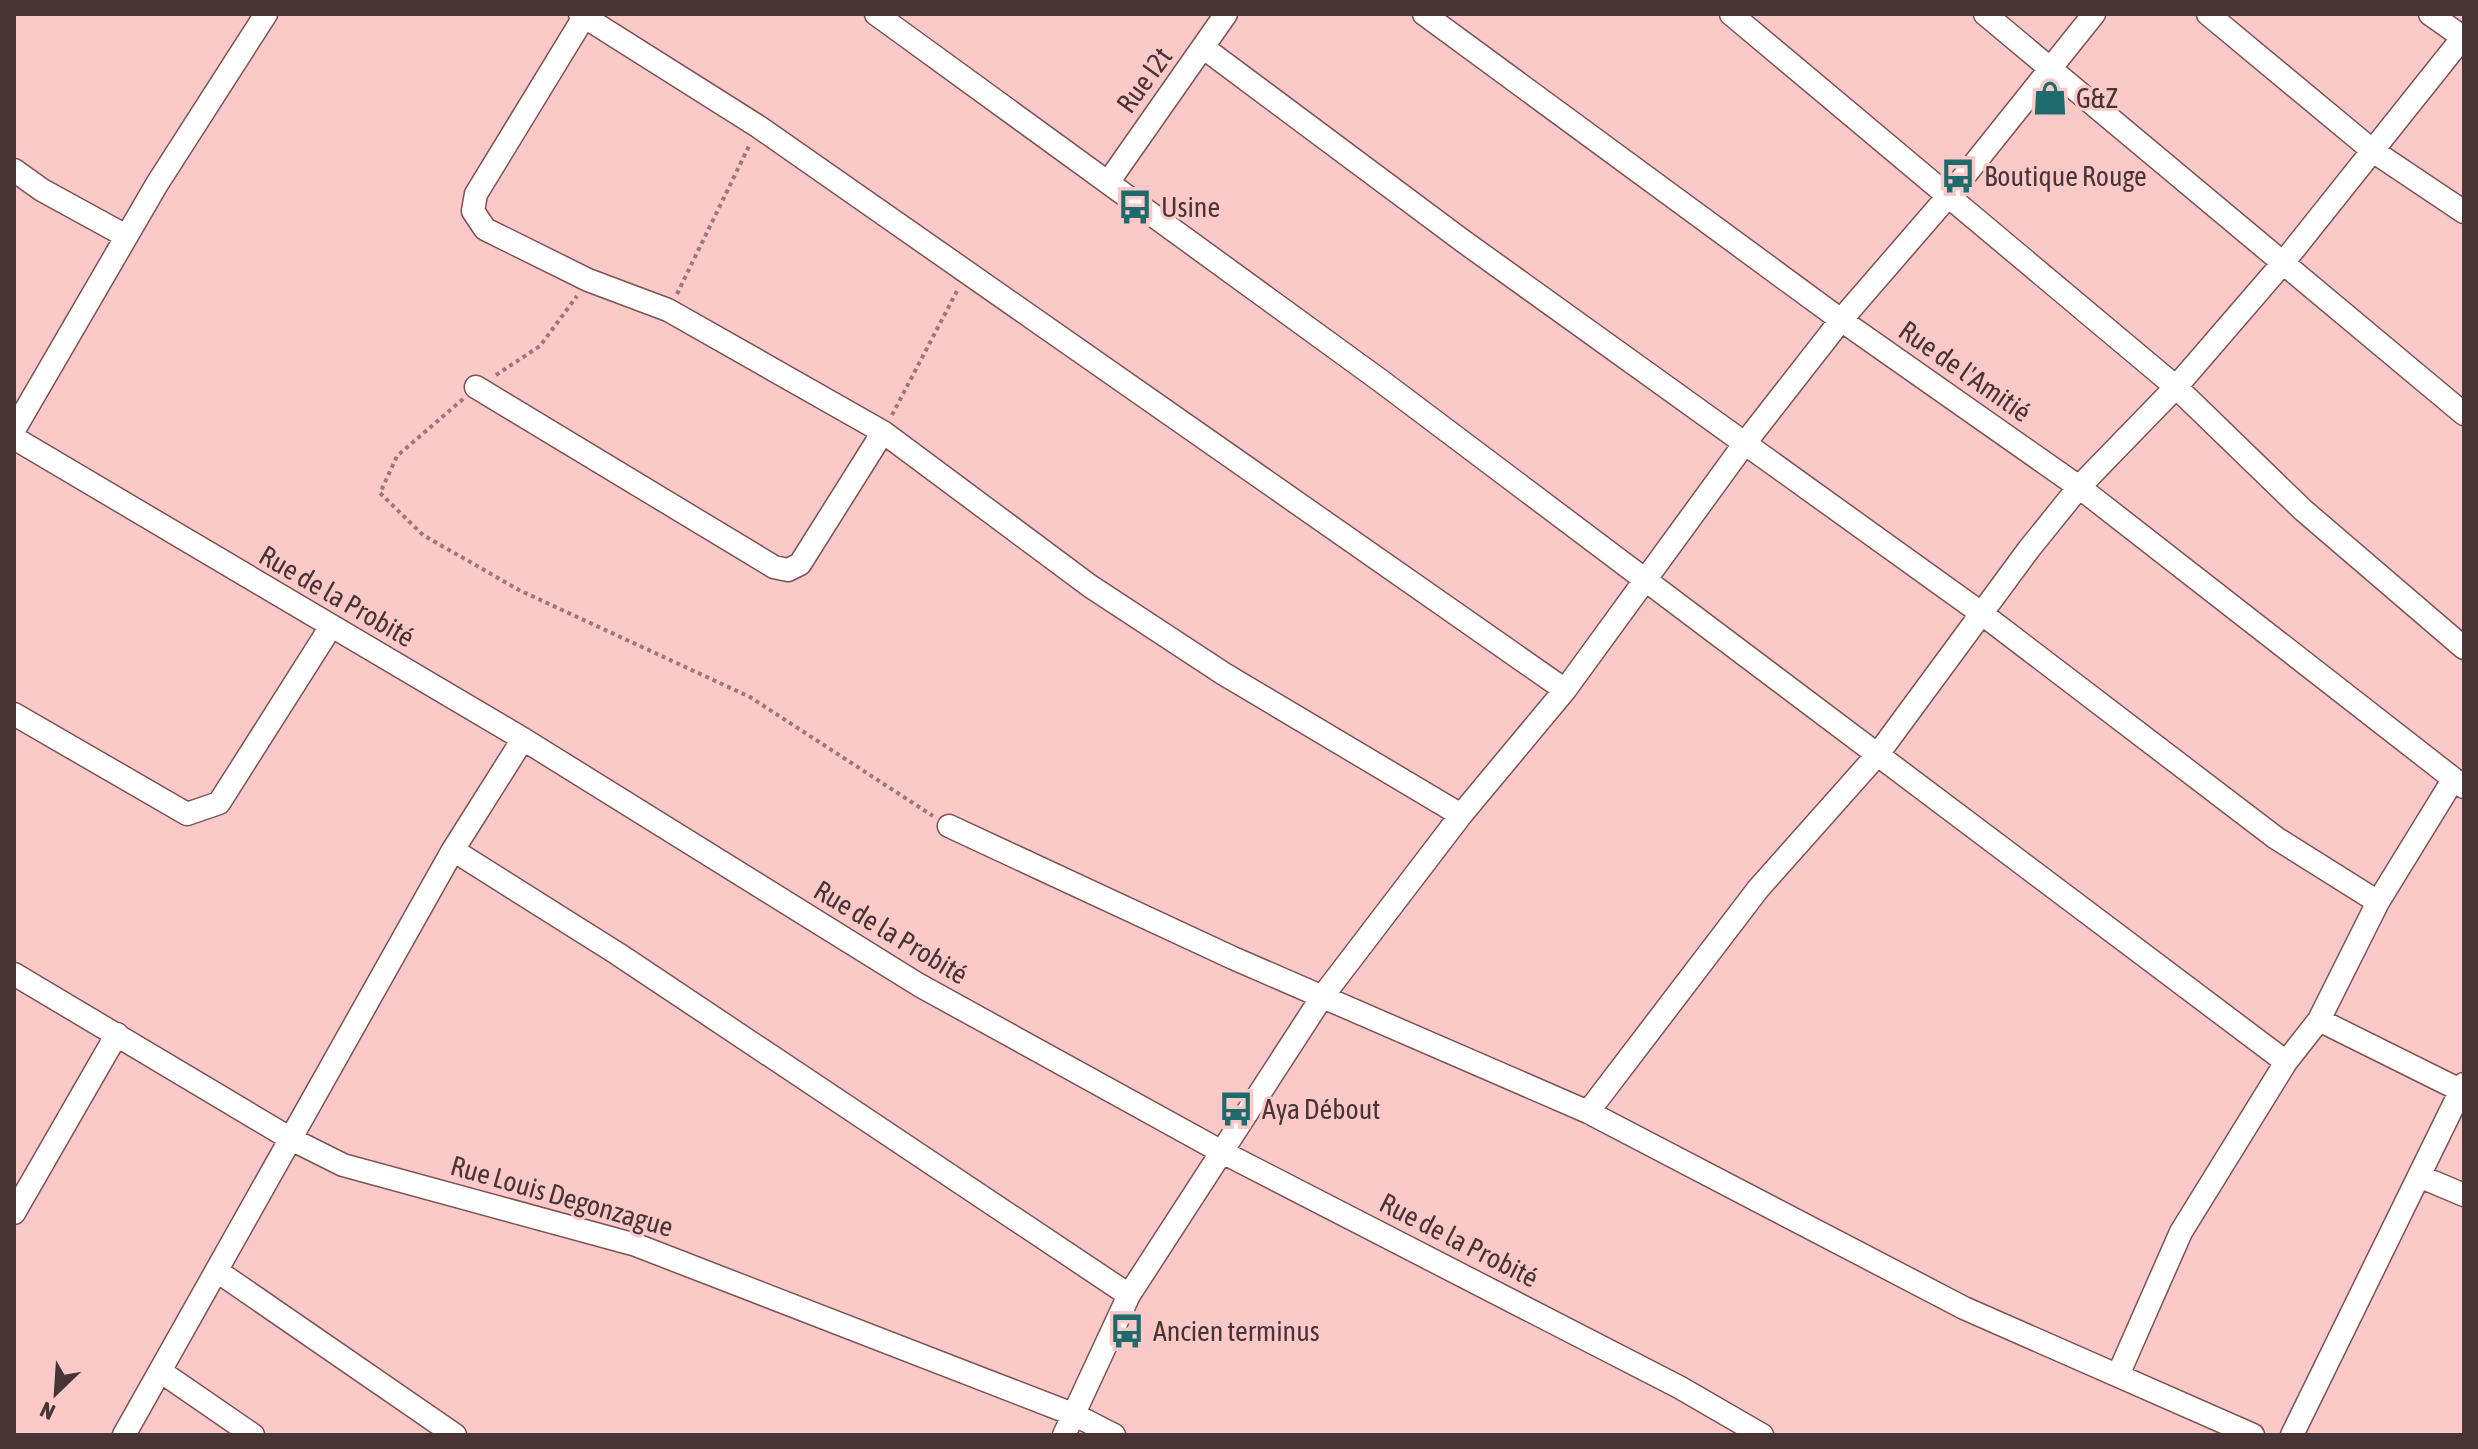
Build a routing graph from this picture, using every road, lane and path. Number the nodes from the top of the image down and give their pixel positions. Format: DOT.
graph roads {
  1 [pos="266,14"];
  2 [pos="876,14"];
  3 [pos="1226,14"];
  4 [pos="1424,14"];
  5 [pos="1731,14"];
  6 [pos="1985,14"];
  7 [pos="2094,14"];
  8 [pos="2208,14"];
  9 [pos="2430,14"];
  10 [pos="582,15"];
  11 [pos="2464,37"];
  12 [pos="1204,48"];
  13 [pos="2052,69"];
  14 [pos="759,127"];
  15 [pos="2373,151"];
  16 [pos="14,170"];
  17 [pos="1109,181"];
  18 [pos="1950,194"];
  19 [pos="2464,212"];
  20 [pos="126,236"];
  21 [pos="2283,263"];
  22 [pos="967,272"];
  23 [pos="588,280"];
  24 [pos="668,310"];
  25 [pos="1841,320"];
  26 [pos="476,387"];
  27 [pos="2176,387"];
  28 [pos="2464,414"];
  29 [pos="14,430"];
  30 [pos="883,432"];
  31 [pos="14,438"];
  32 [pos="1745,443"];
  33 [pos="2079,487"];
  34 [pos="1647,579"];
  35 [pos="1981,613"];
  36 [pos="330,628"];
  37 [pos="2464,648"];
  38 [pos="1565,690"];
  39 [pos="14,714"];
  40 [pos="523,739"];
  41 [pos="1878,754"];
  42 [pos="2459,783"];
  43 [pos="1461,815"];
  44 [pos="949,826"];
  45 [pos="453,850"];
  46 [pos="2378,902"];
  47 [pos="14,974"];
  48 [pos="1322,997"];
  49 [pos="2319,1020"];
  50 [pos="117,1034"];
  51 [pos="2286,1062"];
  52 [pos="2463,1089"];
  53 [pos="1588,1112"];
  54 [pos="291,1139"];
  55 [pos="1222,1152"];
  56 [pos="2419,1176"];
  57 [pos="2464,1195"];
  58 [pos="14,1213"];
  59 [pos="217,1271"];
  60 [pos="1129,1295"];
  61 [pos="160,1371"];
  62 [pos="2118,1375"];
  63 [pos="1070,1425"];
  64 [pos="124,1435"];
  65 [pos="253,1435"];
  66 [pos="455,1435"];
  67 [pos="1114,1435"];
  68 [pos="1762,1435"];
  69 [pos="2253,1435"];
  70 [pos="2292,1435"];
  1 -- 20 [label="street"];
  2 -- 17 [label="street"];
  3 -- 12 [label="street, Rue I2t"];
  4 -- 25 [label="street, Rue de l'Amitié"];
  5 -- 18 [label="street"];
  6 -- 13 [label="street"];
  7 -- 13 [label="street"];
  8 -- 15 [label="street"];
  9 -- 11 [label="street"];
  10 -- 14 [label="street"];
  10 -- 23 [label="street"];
  11 -- 15 [label="street"];
  12 -- 17 [label="street, Rue I2t"];
  12 -- 32 [label="street"];
  13 -- 18 [label="street"];
  13 -- 21 [label="street"];
  14 -- 22 [label="street"];
  14 -- 24 [label="path"];
  15 -- 19 [label="street"];
  15 -- 21 [label="street"];
  16 -- 20 [label="street"];
  17 -- 34 [label="street"];
  18 -- 25 [label="street"];
  18 -- 27 [label="street"];
  20 -- 29 [label="street"];
  21 -- 27 [label="street"];
  21 -- 28 [label="street"];
  22 -- 30 [label="path"];
  22 -- 38 [label="street"];
  23 -- 24 [label="street"];
  23 -- 26 [label="path"];
  24 -- 30 [label="street"];
  25 -- 32 [label="street"];
  25 -- 33 [label="street, Rue de l'Amitié"];
  26 -- 30 [label="street"];
  26 -- 44 [label="path"];
  27 -- 33 [label="street"];
  27 -- 37 [label="street"];
  30 -- 43 [label="street"];
  31 -- 36 [label="street, Rue de la Probité"];
  32 -- 34 [label="street"];
  32 -- 35 [label="street"];
  33 -- 35 [label="street"];
  33 -- 42 [label="street, Rue de l'Amitié"];
  34 -- 38 [label="street"];
  34 -- 41 [label="street"];
  35 -- 41 [label="street"];
  35 -- 46 [label="street"];
  36 -- 39 [label="street"];
  36 -- 40 [label="street, Rue de la Probité"];
  38 -- 43 [label="street"];
  40 -- 45 [label="street"];
  40 -- 55 [label="street, Rue de la Probité"];
  41 -- 51 [label="street"];
  41 -- 53 [label="street"];
  42 -- 46 [label="street"];
  43 -- 48 [label="street"];
  44 -- 48 [label="street"];
  45 -- 54 [label="street"];
  45 -- 60 [label="street"];
  46 -- 49 [label="street"];
  47 -- 50 [label="street, Rue Louis Degonzague"];
  48 -- 53 [label="street"];
  48 -- 55 [label="street"];
  49 -- 51 [label="street"];
  49 -- 52 [label="street"];
  50 -- 54 [label="street, Rue Louis Degonzague"];
  50 -- 58 [label="street"];
  51 -- 62 [label="street"];
  52 -- 56 [label="street"];
  53 -- 62 [label="street"];
  54 -- 59 [label="street"];
  54 -- 63 [label="street, Rue Louis Degonzague"];
  55 -- 60 [label="street"];
  55 -- 68 [label="street, Rue de la Probité"];
  56 -- 57 [label="street"];
  56 -- 70 [label="street"];
  59 -- 61 [label="street"];
  59 -- 66 [label="street"];
  60 -- 63 [label="street"];
  61 -- 64 [label="street"];
  61 -- 65 [label="street"];
  62 -- 69 [label="street"];
  63 -- 67 [label="street, Rue Louis Degonzague"];
}
